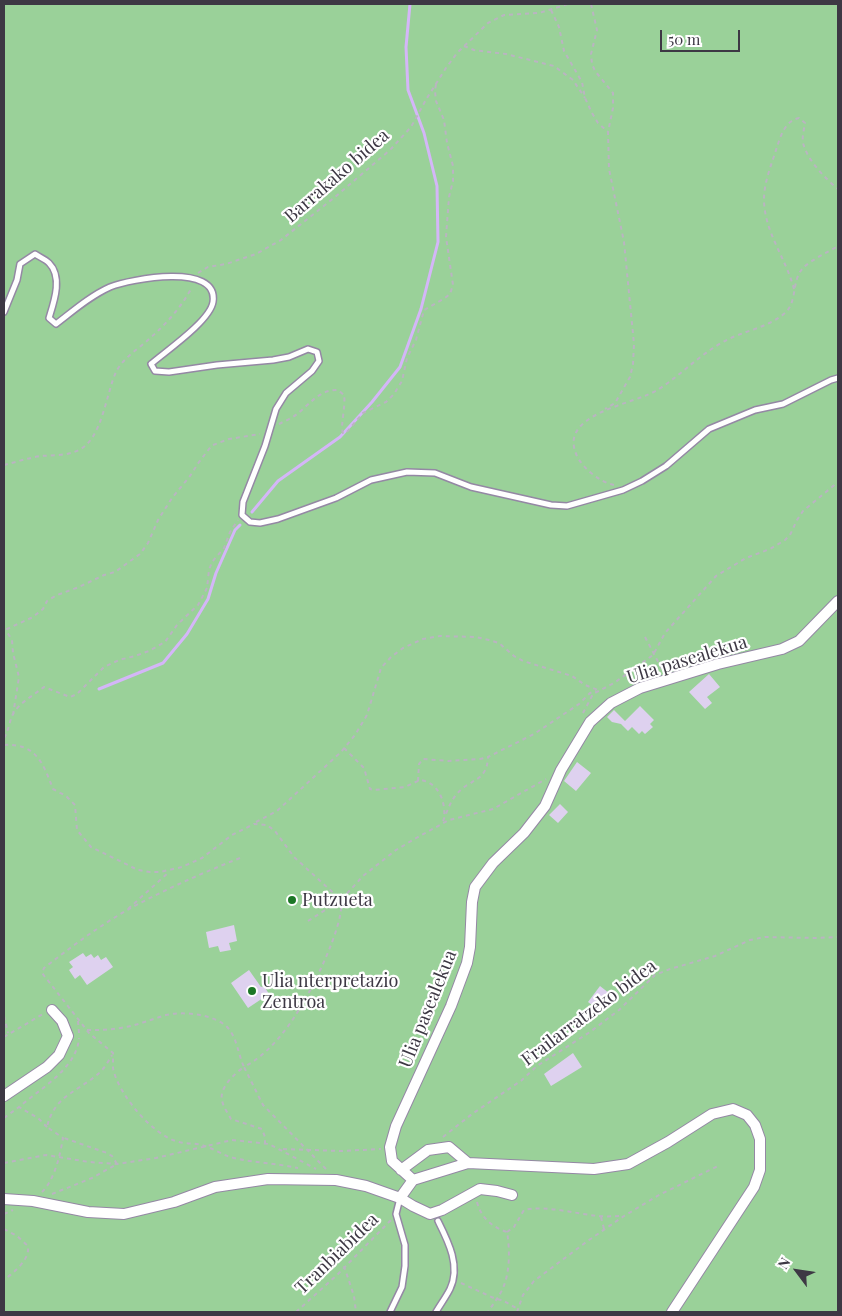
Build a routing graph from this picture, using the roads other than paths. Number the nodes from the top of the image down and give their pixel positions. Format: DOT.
graph roads {
  1 [pos="4,312"];
  2 [pos="838,378"];
  3 [pos="838,601"];
  4 [pos="52,1010"];
  5 [pos="4,1096"];
  6 [pos="468,1163"];
  7 [pos="401,1170"];
  8 [pos="413,1180"];
  9 [pos="512,1195"];
  10 [pos="400,1198"];
  11 [pos="4,1200"];
  12 [pos="438,1221"];
  13 [pos="390,1312"];
  14 [pos="436,1312"];
  15 [pos="672,1312"];
  1 -- 2 [label="lane"];
  3 -- 7 [label="street, Ulia pasealekua"];
  4 -- 5 [label="street"];
  6 -- 7 [label="street"];
  6 -- 8 [label="street"];
  6 -- 15 [label="street"];
  7 -- 8 [label="street"];
  8 -- 10 [label="street"];
  9 -- 10 [label="street"];
  10 -- 11 [label="street"];
  10 -- 13 [label="lane"];
  12 -- 14 [label="lane"];
}
